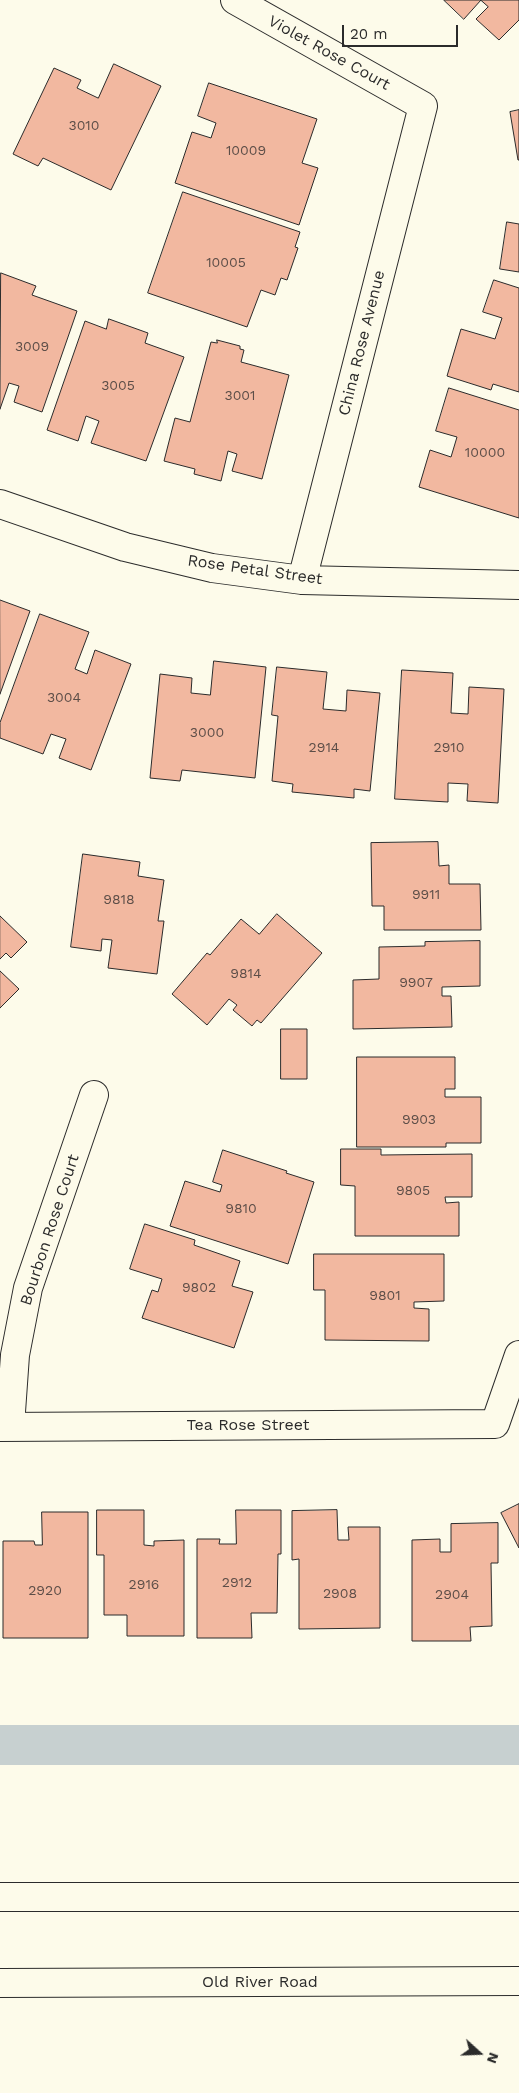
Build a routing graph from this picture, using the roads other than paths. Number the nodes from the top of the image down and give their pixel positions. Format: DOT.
graph roads {
  1 [pos="235,0"];
  2 [pos="423,106"];
  3 [pos="0,504"];
  4 [pos="302,580"];
  5 [pos="519,585"];
  6 [pos="94,1095"];
  7 [pos="519,1356"];
  8 [pos="5,1426"];
  9 [pos="519,1897"];
  10 [pos="0,1898"];
  11 [pos="519,1981"];
  12 [pos="0,1983"];
  1 -- 2 [label="street, Violet Rose Court"];
  2 -- 4 [label="street, China Rose Avenue"];
  3 -- 4 [label="street, Rose Petal Street"];
  4 -- 5 [label="street, Rose Petal Street"];
  6 -- 8 [label="street, Bourbon Rose Court"];
  7 -- 8 [label="street, Tea Rose Street"];
  9 -- 10 [label="street"];
  11 -- 12 [label="street, Old River Road"];
}
